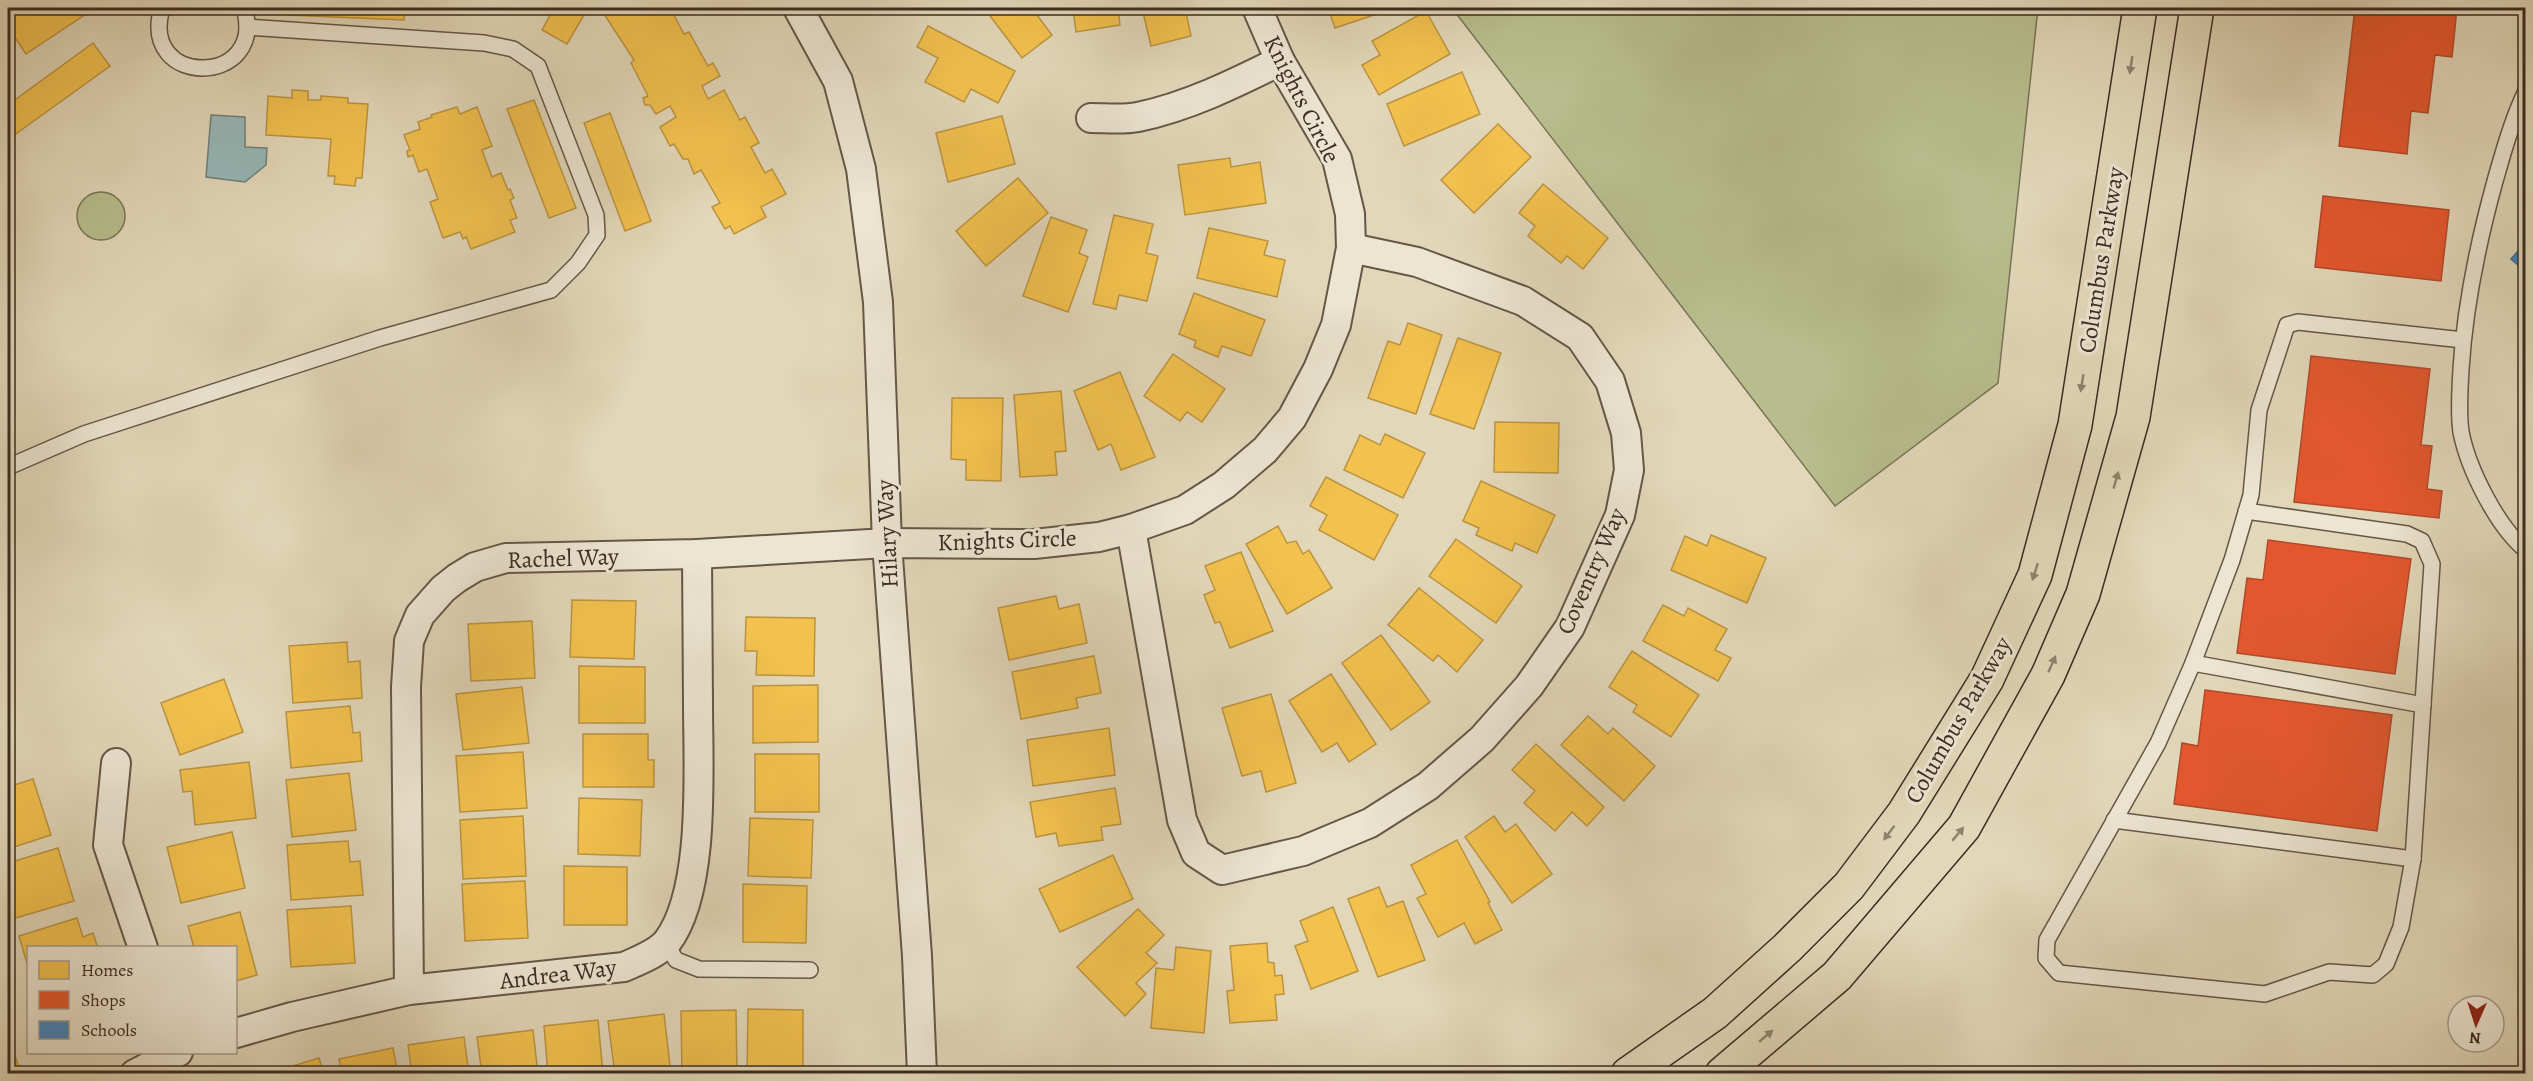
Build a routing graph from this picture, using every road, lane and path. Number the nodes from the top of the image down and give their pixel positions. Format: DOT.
graph roads {
  1 [pos="162,8"];
  2 [pos="244,8"];
  3 [pos="798,8"];
  4 [pos="1257,8"];
  5 [pos="2140,8"];
  6 [pos="2197,8"];
  7 [pos="247,27"];
  8 [pos="1280,61"];
  9 [pos="2526,91"];
  10 [pos="1091,118"];
  11 [pos="1352,249"];
  12 [pos="2463,340"];
  13 [pos="8,467"];
  14 [pos="2246,511"];
  15 [pos="1131,529"];
  16 [pos="887,543"];
  17 [pos="2526,550"];
  18 [pos="697,554"];
  19 [pos="2193,663"];
  20 [pos="2423,705"];
  21 [pos="116,763"];
  22 [pos="2114,820"];
  23 [pos="2413,860"];
  24 [pos="666,944"];
  25 [pos="142,946"];
  26 [pos="810,970"];
  27 [pos="409,990"];
  28 [pos="237,1033"];
  29 [pos="176,1054"];
  30 [pos="135,1074"];
  31 [pos="922,1074"];
  32 [pos="1628,1074"];
  33 [pos="1722,1074"];
  1 -- 7 [label="lane"];
  2 -- 7 [label="lane"];
  3 -- 16 [label="street, Hilary Way"];
  4 -- 8 [label="street, Knights Circle"];
  5 -- 32 [label="main road, Columbus Parkway, one-way"];
  33 -- 6 [label="main road, one-way"];
  7 -- 13 [label="lane"];
  8 -- 10 [label="street"];
  8 -- 11 [label="street, Knights Circle"];
  9 -- 12 [label="lane"];
  11 -- 15 [label="street, Knights Circle"];
  11 -- 15 [label="street, Coventry Way"];
  12 -- 14 [label="lane"];
  12 -- 17 [label="lane"];
  14 -- 19 [label="lane"];
  14 -- 20 [label="lane"];
  15 -- 16 [label="street, Knights Circle"];
  16 -- 18 [label="street, Rachel Way"];
  16 -- 31 [label="street, Hilary Way"];
  18 -- 24 [label="street"];
  18 -- 27 [label="street, Rachel Way"];
  19 -- 20 [label="lane"];
  19 -- 22 [label="lane"];
  20 -- 23 [label="lane"];
  21 -- 25 [label="street"];
  22 -- 23 [label="lane"];
  22 -- 23 [label="lane"];
  24 -- 26 [label="lane"];
  24 -- 27 [label="street, Andrea Way"];
  27 -- 28 [label="street, Andrea Way"];
  29 -- 30 [label="street"];
}
